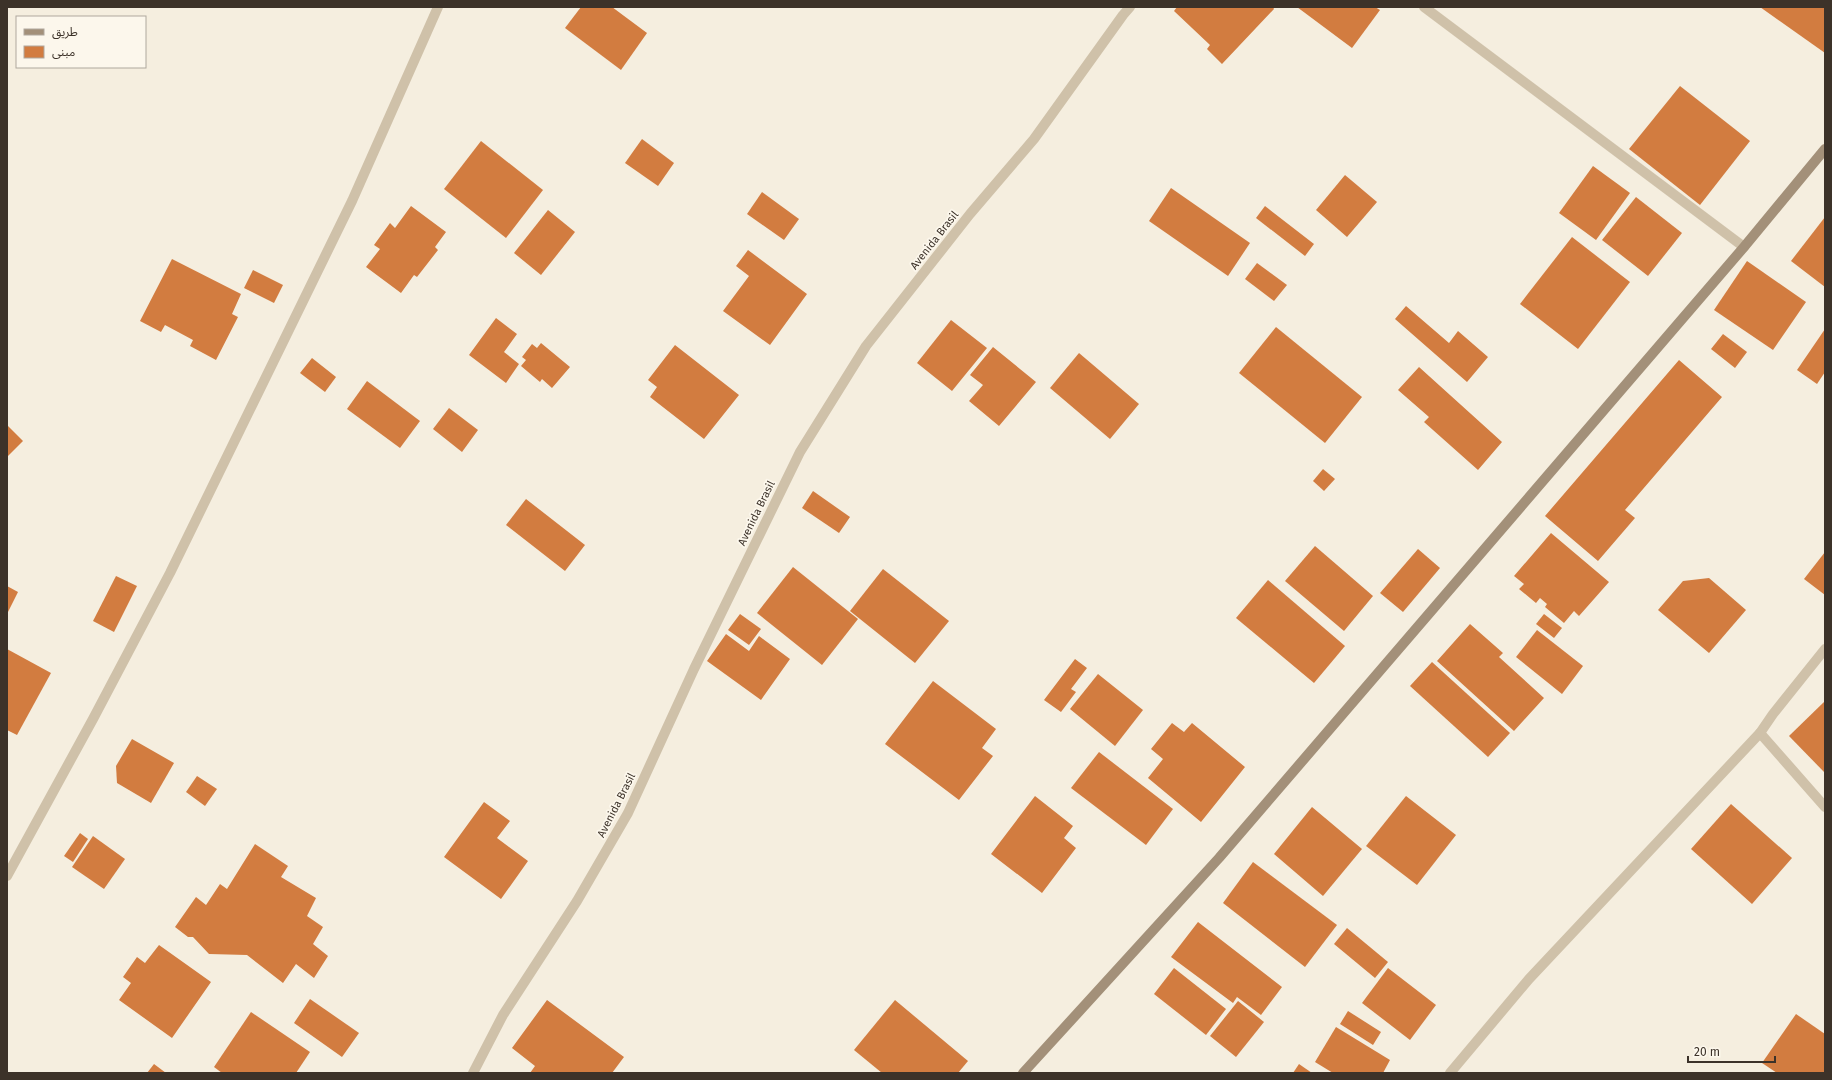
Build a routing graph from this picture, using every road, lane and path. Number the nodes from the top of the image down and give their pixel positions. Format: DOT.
graph roads {
  1 [pos="438,7"];
  2 [pos="1130,7"];
  3 [pos="1424,7"];
  4 [pos="1825,149"];
  5 [pos="1744,247"];
  6 [pos="1825,649"];
  7 [pos="1760,733"];
  8 [pos="1825,807"];
  9 [pos="7,876"];
  10 [pos="473,1073"];
  11 [pos="1023,1073"];
  12 [pos="1450,1073"];
  1 -- 9 [label="street"];
  2 -- 10 [label="street, Avenida Brasil"];
  3 -- 5 [label="street"];
  4 -- 5 [label="main road"];
  5 -- 11 [label="main road"];
  6 -- 7 [label="street"];
  7 -- 8 [label="street"];
  7 -- 12 [label="street"];
}
